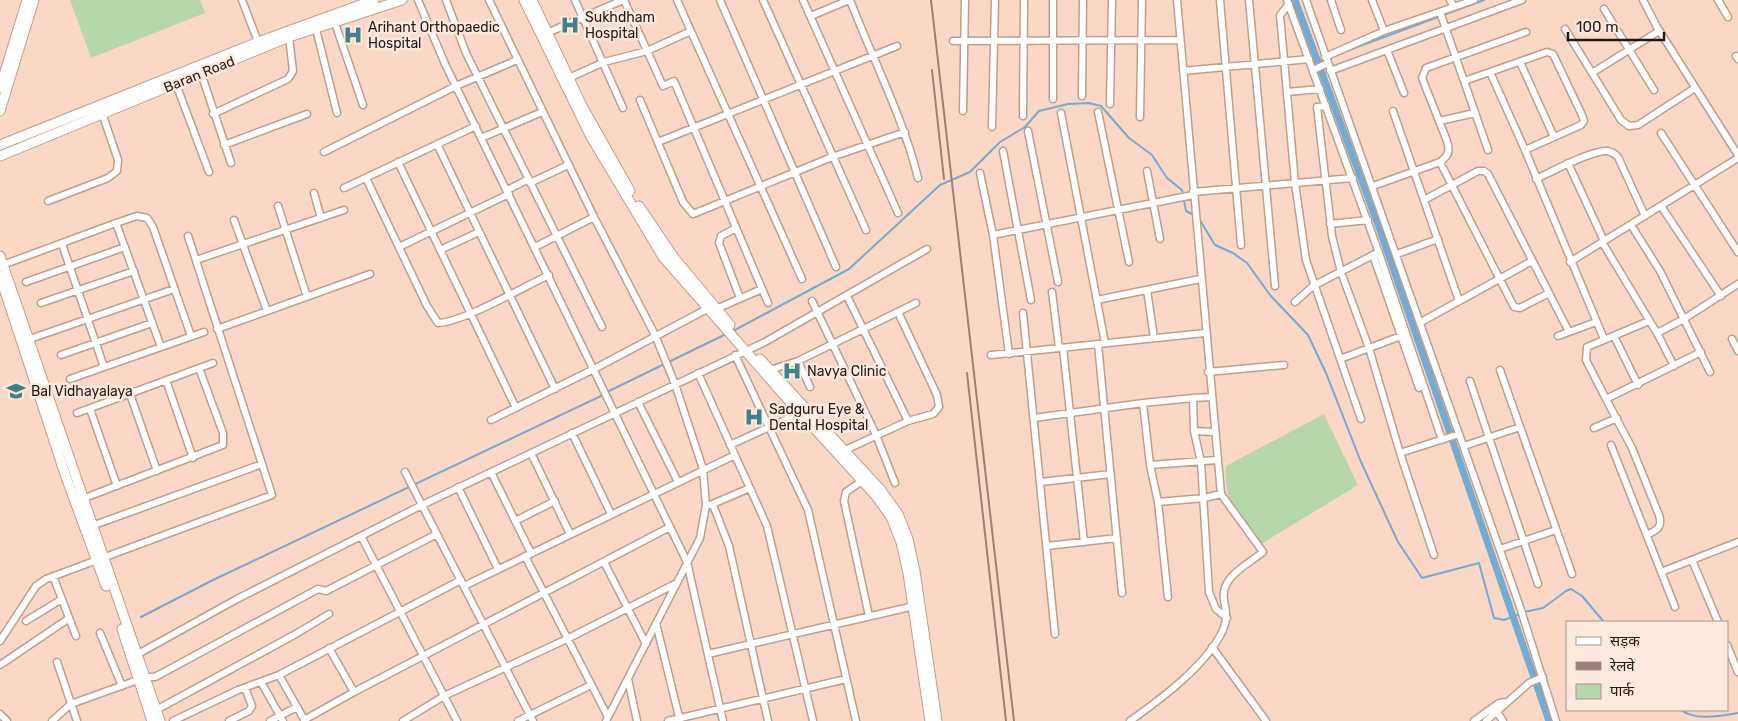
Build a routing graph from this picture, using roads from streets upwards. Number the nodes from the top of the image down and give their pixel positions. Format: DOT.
graph roads {
  1 [pos="27,0"];
  2 [pos="34,0"];
  3 [pos="242,0"];
  4 [pos="374,0"];
  5 [pos="402,0"];
  6 [pos="418,0"];
  7 [pos="446,0"];
  8 [pos="489,0"];
  9 [pos="524,0"];
  10 [pos="532,0"];
  11 [pos="575,0"];
  12 [pos="624,0"];
  13 [pos="677,0"];
  14 [pos="720,0"];
  15 [pos="763,0"];
  16 [pos="803,0"];
  17 [pos="850,0"];
  18 [pos="964,0"];
  19 [pos="995,0"];
  20 [pos="1024,0"];
  21 [pos="1053,0"];
  22 [pos="1083,0"];
  23 [pos="1112,0"];
  24 [pos="1142,0"];
  25 [pos="1177,0"];
  26 [pos="1220,0"];
  27 [pos="1249,0"];
  28 [pos="1306,0"];
  29 [pos="1331,0"];
  30 [pos="1374,0"];
  31 [pos="1450,0"];
  32 [pos="1474,0"];
  33 [pos="1522,0"];
  34 [pos="1642,0"];
  35 [pos="1718,0"];
  36 [pos="1288,2"];
  37 [pos="1454,7"];
  38 [pos="1604,9"];
  39 [pos="1440,12"];
  40 [pos="811,16"];
  41 [pos="1728,17"];
  42 [pos="583,18"];
  43 [pos="334,20"];
  44 [pos="315,24"];
  45 [pos="1446,29"];
  46 [pos="1565,29"];
  47 [pos="1341,30"];
  48 [pos="691,31"];
  49 [pos="1384,31"];
  50 [pos="1659,31"];
  51 [pos="1526,32"];
  52 [pos="547,33"];
  53 [pos="289,37"];
  54 [pos="1141,40"];
  55 [pos="1180,40"];
  56 [pos="952,41"];
  57 [pos="964,41"];
  58 [pos="994,41"];
  59 [pos="1024,41"];
  60 [pos="1053,41"];
  61 [pos="1083,41"];
  62 [pos="1112,41"];
  63 [pos="258,42"];
  64 [pos="898,46"];
  65 [pos="1629,49"];
  66 [pos="1387,50"];
  67 [pos="647,51"];
  68 [pos="872,57"];
  69 [pos="1456,57"];
  70 [pos="1309,59"];
  71 [pos="517,60"];
  72 [pos="1284,61"];
  73 [pos="604,62"];
  74 [pos="1327,62"];
  75 [pos="1520,62"];
  76 [pos="1255,64"];
  77 [pos="1226,67"];
  78 [pos="1313,70"];
  79 [pos="836,71"];
  80 [pos="1183,71"];
  81 [pos="1490,72"];
  82 [pos="201,73"];
  83 [pos="1592,73"];
  84 [pos="478,76"];
  85 [pos="569,78"];
  86 [pos="1464,81"];
  87 [pos="176,84"];
  88 [pos="801,84"];
  89 [pos="456,86"];
  90 [pos="0,88"];
  91 [pos="1695,88"];
  92 [pos="1320,89"];
  93 [pos="1654,90"];
  94 [pos="1287,92"];
  95 [pos="1404,93"];
  96 [pos="1082,96"];
  97 [pos="764,99"];
  98 [pos="1053,99"];
  99 [pos="640,100"];
  100 [pos="1110,104"];
  101 [pos="362,105"];
  102 [pos="1326,106"];
  103 [pos="623,108"];
  104 [pos="0,111"];
  105 [pos="963,111"];
  106 [pos="1393,111"];
  107 [pos="542,112"];
  108 [pos="1098,112"];
  109 [pos="102,113"];
  110 [pos="337,113"];
  111 [pos="1061,113"];
  112 [pos="1475,113"];
  113 [pos="213,114"];
  114 [pos="307,114"];
  115 [pos="729,114"];
  116 [pos="1023,116"];
  117 [pos="1140,117"];
  118 [pos="1440,121"];
  119 [pos="476,126"];
  120 [pos="992,127"];
  121 [pos="503,128"];
  122 [pos="694,128"];
  123 [pos="1028,131"];
  124 [pos="905,132"];
  125 [pos="1661,133"];
  126 [pos="1554,137"];
  127 [pos="481,138"];
  128 [pos="658,142"];
  129 [pos="437,144"];
  130 [pos="869,144"];
  131 [pos="0,145"];
  132 [pos="224,145"];
  133 [pos="1488,150"];
  134 [pos="1525,150"];
  135 [pos="1003,151"];
  136 [pos="324,152"];
  137 [pos="0,156"];
  138 [pos="832,157"];
  139 [pos="1738,157"];
  140 [pos="398,162"];
  141 [pos="1440,162"];
  142 [pos="231,163"];
  143 [pos="1568,164"];
  144 [pos="568,165"];
  145 [pos="796,171"];
  146 [pos="1148,171"];
  147 [pos="209,172"];
  148 [pos="1414,172"];
  149 [pos="980,173"];
  150 [pos="366,178"];
  151 [pos="918,178"];
  152 [pos="1353,178"];
  153 [pos="1536,179"];
  154 [pos="1324,180"];
  155 [pos="529,181"];
  156 [pos="1295,183"];
  157 [pos="760,186"];
  158 [pos="1266,186"];
  159 [pos="1373,186"];
  160 [pos="1451,186"];
  161 [pos="1694,186"];
  162 [pos="344,188"];
  163 [pos="1237,188"];
  164 [pos="508,192"];
  165 [pos="314,193"];
  166 [pos="1191,195"];
  167 [pos="1424,200"];
  168 [pos="48,201"];
  169 [pos="724,201"];
  170 [pos="1154,203"];
  171 [pos="278,206"];
  172 [pos="1661,206"];
  173 [pos="344,210"];
  174 [pos="1118,210"];
  175 [pos="470,213"];
  176 [pos="898,213"];
  177 [pos="1645,216"];
  178 [pos="594,217"];
  179 [pos="1082,217"];
  180 [pos="321,218"];
  181 [pos="234,220"];
  182 [pos="1368,220"];
  183 [pos="116,223"];
  184 [pos="1047,224"];
  185 [pos="1330,224"];
  186 [pos="1631,225"];
  187 [pos="736,228"];
  188 [pos="285,230"];
  189 [pos="866,230"];
  190 [pos="1019,230"];
  191 [pos="431,232"];
  192 [pos="479,232"];
  193 [pos="993,235"];
  194 [pos="188,236"];
  195 [pos="557,236"];
  196 [pos="1438,239"];
  197 [pos="1160,240"];
  198 [pos="1603,242"];
  199 [pos="62,244"];
  200 [pos="243,244"];
  201 [pos="1241,245"];
  202 [pos="125,247"];
  203 [pos="400,247"];
  204 [pos="535,247"];
  205 [pos="440,250"];
  206 [pos="927,250"];
  207 [pos="1738,252"];
  208 [pos="1376,254"];
  209 [pos="1397,254"];
  210 [pos="196,260"];
  211 [pos="1532,261"];
  212 [pos="1,262"];
  213 [pos="1129,262"];
  214 [pos="1570,262"];
  215 [pos="69,267"];
  216 [pos="836,267"];
  217 [pos="134,271"];
  218 [pos="1341,272"];
  219 [pos="370,274"];
  220 [pos="549,275"];
  221 [pos="0,276"];
  222 [pos="802,279"];
  223 [pos="1499,279"];
  224 [pos="1200,280"];
  225 [pos="26,282"];
  226 [pos="1058,282"];
  227 [pos="1275,286"];
  228 [pos="1313,286"];
  229 [pos="1737,288"];
  230 [pos="174,289"];
  231 [pos="762,289"];
  232 [pos="78,290"];
  233 [pos="1147,290"];
  234 [pos="1052,292"];
  235 [pos="1548,293"];
  236 [pos="509,294"];
  237 [pos="847,296"];
  238 [pos="1720,296"];
  239 [pos="306,297"];
  240 [pos="740,298"];
  241 [pos="144,299"];
  242 [pos="1031,300"];
  243 [pos="1097,300"];
  244 [pos="812,301"];
  245 [pos="1459,301"];
  246 [pos="1295,302"];
  247 [pos="41,303"];
  248 [pos="768,303"];
  249 [pos="916,304"];
  250 [pos="711,309"];
  251 [pos="267,311"];
  252 [pos="818,312"];
  253 [pos="898,312"];
  254 [pos="470,313"];
  255 [pos="1024,313"];
  256 [pos="87,319"];
  257 [pos="1684,319"];
  258 [pos="1649,321"];
  259 [pos="1421,322"];
  260 [pos="1596,322"];
  261 [pos="152,323"];
  262 [pos="602,327"];
  263 [pos="864,328"];
  264 [pos="217,329"];
  265 [pos="204,332"];
  266 [pos="1569,332"];
  267 [pos="1205,333"];
  268 [pos="1657,333"];
  269 [pos="655,335"];
  270 [pos="191,336"];
  271 [pos="1401,336"];
  272 [pos="1558,336"];
  273 [pos="1614,336"];
  274 [pos="1154,338"];
  275 [pos="1604,339"];
  276 [pos="1732,339"];
  277 [pos="25,340"];
  278 [pos="95,343"];
  279 [pos="832,344"];
  280 [pos="1102,344"];
  281 [pos="161,347"];
  282 [pos="1061,348"];
  283 [pos="1369,348"];
  284 [pos="748,350"];
  285 [pos="1738,351"];
  286 [pos="1027,352"];
  287 [pos="1701,352"];
  288 [pos="1009,354"];
  289 [pos="61,355"];
  290 [pos="736,355"];
  291 [pos="991,356"];
  292 [pos="1340,359"];
  293 [pos="798,361"];
  294 [pos="213,363"];
  295 [pos="1284,365"];
  296 [pos="1674,366"];
  297 [pos="104,367"];
  298 [pos="199,368"];
  299 [pos="594,369"];
  300 [pos="770,370"];
  301 [pos="1500,370"];
  302 [pos="1208,372"];
  303 [pos="1710,372"];
  304 [pos="698,373"];
  305 [pos="70,379"];
  306 [pos="166,380"];
  307 [pos="1470,382"];
  308 [pos="675,384"];
  309 [pos="1638,385"];
  310 [pos="810,387"];
  311 [pos="1419,388"];
  312 [pos="555,389"];
  313 [pos="130,394"];
  314 [pos="1210,397"];
  315 [pos="1193,398"];
  316 [pos="1606,399"];
  317 [pos="638,402"];
  318 [pos="1143,403"];
  319 [pos="90,408"];
  320 [pos="516,408"];
  321 [pos="1104,409"];
  322 [pos="77,413"];
  323 [pos="614,413"];
  324 [pos="1070,413"];
  325 [pos="800,414"];
  326 [pos="1034,418"];
  327 [pos="1616,418"];
  328 [pos="1361,419"];
  329 [pos="491,420"];
  330 [pos="908,421"];
  331 [pos="1520,427"];
  332 [pos="770,428"];
  333 [pos="1594,428"];
  334 [pos="1194,431"];
  335 [pos="1213,432"];
  336 [pos="572,433"];
  337 [pos="876,435"];
  338 [pos="1457,435"];
  339 [pos="1488,438"];
  340 [pos="1444,439"];
  341 [pos="730,445"];
  342 [pos="1611,445"];
  343 [pos="1464,446"];
  344 [pos="843,450"];
  345 [pos="531,453"];
  346 [pos="1400,453"];
  347 [pos="735,455"];
  348 [pos="193,458"];
  349 [pos="1217,460"];
  350 [pos="1201,462"];
  351 [pos="262,464"];
  352 [pos="1150,465"];
  353 [pos="703,469"];
  354 [pos="157,471"];
  355 [pos="405,472"];
  356 [pos="491,472"];
  357 [pos="1111,474"];
  358 [pos="1077,478"];
  359 [pos="862,481"];
  360 [pos="678,482"];
  361 [pos="1041,482"];
  362 [pos="895,483"];
  363 [pos="117,486"];
  364 [pos="458,487"];
  365 [pos="750,488"];
  366 [pos="653,493"];
  367 [pos="1221,494"];
  368 [pos="1204,498"];
  369 [pos="82,499"];
  370 [pos="555,501"];
  371 [pos="1158,502"];
  372 [pos="422,505"];
  373 [pos="709,505"];
  374 [pos="611,514"];
  375 [pos="515,521"];
  376 [pos="89,527"];
  377 [pos="670,528"];
  378 [pos="1556,530"];
  379 [pos="437,534"];
  380 [pos="570,534"];
  381 [pos="1646,534"];
  382 [pos="361,536"];
  383 [pos="1117,538"];
  384 [pos="1523,541"];
  385 [pos="1084,542"];
  386 [pos="1738,542"];
  387 [pos="1047,546"];
  388 [pos="1500,549"];
  389 [pos="528,555"];
  390 [pos="1434,556"];
  391 [pos="99,557"];
  392 [pos="1692,560"];
  393 [pos="604,562"];
  394 [pos="687,562"];
  395 [pos="376,564"];
  396 [pos="498,570"];
  397 [pos="1661,572"];
  398 [pos="1572,574"];
  399 [pos="53,576"];
  400 [pos="462,583"];
  401 [pos="676,583"];
  402 [pos="1538,584"];
  403 [pos="544,593"];
  404 [pos="1122,593"];
  405 [pos="1168,597"];
  406 [pos="62,600"];
  407 [pos="914,606"];
  408 [pos="1675,607"];
  409 [pos="627,608"];
  410 [pos="400,612"];
  411 [pos="330,614"];
  412 [pos="869,616"];
  413 [pos="1227,618"];
  414 [pos="68,619"];
  415 [pos="26,621"];
  416 [pos="1718,621"];
  417 [pos="656,622"];
  418 [pos="484,624"];
  419 [pos="833,624"];
  420 [pos="100,632"];
  421 [pos="791,634"];
  422 [pos="1055,634"];
  423 [pos="76,636"];
  424 [pos="568,639"];
  425 [pos="0,641"];
  426 [pos="646,644"];
  427 [pos="751,644"];
  428 [pos="1212,647"];
  429 [pos="329,648"];
  430 [pos="1728,648"];
  431 [pos="1738,652"];
  432 [pos="138,654"];
  433 [pos="708,654"];
  434 [pos="1731,655"];
  435 [pos="423,656"];
  436 [pos="57,662"];
  437 [pos="0,665"];
  438 [pos="506,666"];
  439 [pos="1738,672"];
  440 [pos="279,675"];
  441 [pos="1541,678"];
  442 [pos="143,679"];
  443 [pos="628,679"];
  444 [pos="846,680"];
  445 [pos="261,682"];
  446 [pos="592,685"];
  447 [pos="122,686"];
  448 [pos="245,688"];
  449 [pos="805,689"];
  450 [pos="354,692"];
  451 [pos="444,696"];
  452 [pos="763,699"];
  453 [pos="1507,702"];
  454 [pos="71,704"];
  455 [pos="297,707"];
  456 [pos="158,709"];
  457 [pos="720,709"];
  458 [pos="1497,712"];
  459 [pos="0,714"];
  460 [pos="282,718"];
  461 [pos="532,718"];
  462 [pos="607,719"];
  463 [pos="679,720"];
  464 [pos="7,721"];
  465 [pos="52,721"];
  466 [pos="77,721"];
  467 [pos="152,721"];
  468 [pos="160,721"];
  469 [pos="172,721"];
  470 [pos="229,721"];
  471 [pos="270,721"];
  472 [pos="304,721"];
  473 [pos="403,721"];
  474 [pos="457,721"];
  475 [pos="518,721"];
  476 [pos="637,721"];
  477 [pos="668,721"];
  478 [pos="723,721"];
  479 [pos="768,721"];
  480 [pos="813,721"];
  481 [pos="856,721"];
  482 [pos="930,721"];
  483 [pos="937,721"];
  484 [pos="1130,721"];
  485 [pos="1266,721"];
  486 [pos="1474,721"];
  487 [pos="1486,721"];
  488 [pos="1503,721"];
  489 [pos="1556,721"];
  1 -- 90 [label="street"];
  2 -- 104 [label="street"];
  3 -- 63 [label="street"];
  4 -- 44 [label="street, Baran Road"];
  5 -- 43 [label="street, Baran Road"];
  6 -- 89 [label="street"];
  7 -- 84 [label="street"];
  8 -- 71 [label="street"];
  9 -- 250 [label="street"];
  10 -- 52 [label="street"];
  11 -- 42 [label="street"];
  12 -- 42 [label="street"];
  12 -- 67 [label="street"];
  13 -- 48 [label="street"];
  14 -- 97 [label="street"];
  15 -- 88 [label="street"];
  16 -- 40 [label="street"];
  17 -- 40 [label="street"];
  17 -- 68 [label="street"];
  18 -- 57 [label="street"];
  19 -- 58 [label="street"];
  20 -- 59 [label="street"];
  21 -- 60 [label="street"];
  22 -- 61 [label="street"];
  23 -- 62 [label="street"];
  24 -- 54 [label="street"];
  25 -- 55 [label="street"];
  26 -- 77 [label="street"];
  27 -- 76 [label="street"];
  28 -- 74 [label="street"];
  29 -- 47 [label="street"];
  30 -- 49 [label="street"];
  31 -- 37 [label="street"];
  32 -- 37 [label="street"];
  33 -- 45 [label="street"];
  34 -- 50 [label="street"];
  35 -- 41 [label="street"];
  36 -- 70 [label="street"];
  36 -- 72 [label="street"];
  37 -- 39 [label="street"];
  38 -- 65 [label="street"];
  39 -- 45 [label="street"];
  39 -- 49 [label="street"];
  40 -- 79 [label="street"];
  42 -- 52 [label="street"];
  42 -- 73 [label="street"];
  43 -- 44 [label="street, Baran Road"];
  43 -- 101 [label="street"];
  44 -- 53 [label="street, Baran Road"];
  44 -- 63 [label="street, Baran Road"];
  44 -- 110 [label="street"];
  45 -- 66 [label="street"];
  45 -- 69 [label="street"];
  46 -- 83 [label="street"];
  48 -- 67 [label="street"];
  48 -- 115 [label="street"];
  49 -- 74 [label="street"];
  50 -- 65 [label="street"];
  50 -- 91 [label="street"];
  51 -- 69 [label="street"];
  52 -- 85 [label="street"];
  53 -- 82 [label="street, Baran Road"];
  53 -- 113 [label="street"];
  54 -- 55 [label="street"];
  54 -- 62 [label="street"];
  54 -- 117 [label="street"];
  55 -- 80 [label="street"];
  56 -- 57 [label="street"];
  57 -- 58 [label="street"];
  57 -- 105 [label="street"];
  58 -- 59 [label="street"];
  58 -- 120 [label="street"];
  59 -- 60 [label="street"];
  59 -- 116 [label="street"];
  60 -- 61 [label="street"];
  60 -- 98 [label="street"];
  61 -- 62 [label="street"];
  61 -- 96 [label="street"];
  62 -- 100 [label="street"];
  63 -- 131 [label="street, Baran Road"];
  64 -- 68 [label="street"];
  65 -- 83 [label="street"];
  65 -- 93 [label="street"];
  66 -- 74 [label="street"];
  66 -- 95 [label="street"];
  67 -- 73 [label="street"];
  67 -- 122 [label="street"];
  68 -- 79 [label="street"];
  68 -- 124 [label="street"];
  69 -- 86 [label="street"];
  69 -- 118 [label="street"];
  70 -- 72 [label="street"];
  70 -- 78 [label="street"];
  71 -- 84 [label="street"];
  71 -- 107 [label="street"];
  72 -- 76 [label="street"];
  72 -- 94 [label="street"];
  73 -- 85 [label="street"];
  73 -- 103 [label="street"];
  74 -- 78 [label="street"];
  74 -- 159 [label="street"];
  75 -- 81 [label="street"];
  75 -- 126 [label="street"];
  75 -- 126 [label="street"];
  76 -- 77 [label="street"];
  76 -- 158 [label="street"];
  77 -- 80 [label="street"];
  77 -- 163 [label="street"];
  78 -- 92 [label="street"];
  79 -- 88 [label="street"];
  79 -- 130 [label="street"];
  80 -- 166 [label="street"];
  81 -- 86 [label="street"];
  81 -- 134 [label="street"];
  82 -- 87 [label="street, Baran Road"];
  82 -- 113 [label="street"];
  83 -- 91 [label="street"];
  84 -- 89 [label="street"];
  84 -- 121 [label="street"];
  85 -- 250 [label="street"];
  86 -- 112 [label="street"];
  87 -- 109 [label="street, Baran Road"];
  87 -- 147 [label="street"];
  88 -- 97 [label="street"];
  88 -- 138 [label="street"];
  89 -- 119 [label="street"];
  89 -- 136 [label="street"];
  91 -- 139 [label="street"];
  92 -- 94 [label="street"];
  92 -- 102 [label="street"];
  94 -- 156 [label="street"];
  97 -- 115 [label="street"];
  97 -- 145 [label="street"];
  99 -- 128 [label="street"];
  102 -- 152 [label="street"];
  102 -- 154 [label="street"];
  106 -- 148 [label="street"];
  107 -- 121 [label="street"];
  107 -- 144 [label="street"];
  108 -- 174 [label="street"];
  109 -- 137 [label="street, Baran Road"];
  109 -- 168 [label="street"];
  111 -- 179 [label="street"];
  112 -- 118 [label="street"];
  112 -- 133 [label="street"];
  113 -- 132 [label="street"];
  114 -- 132 [label="street"];
  115 -- 122 [label="street"];
  115 -- 157 [label="street"];
  118 -- 141 [label="street"];
  119 -- 127 [label="street"];
  119 -- 129 [label="street"];
  121 -- 127 [label="street"];
  121 -- 155 [label="street"];
  122 -- 128 [label="street"];
  122 -- 169 [label="street"];
  123 -- 184 [label="street"];
  124 -- 130 [label="street"];
  124 -- 151 [label="street"];
  125 -- 161 [label="street"];
  126 -- 134 [label="street"];
  127 -- 164 [label="street"];
  128 -- 169 [label="street"];
  129 -- 140 [label="street"];
  129 -- 175 [label="street"];
  130 -- 138 [label="street"];
  130 -- 176 [label="street"];
  132 -- 142 [label="street"];
  134 -- 153 [label="street"];
  135 -- 190 [label="street"];
  138 -- 145 [label="street"];
  138 -- 189 [label="street"];
  139 -- 161 [label="street"];
  140 -- 150 [label="street"];
  140 -- 191 [label="street"];
  141 -- 148 [label="street"];
  141 -- 160 [label="street"];
  143 -- 153 [label="street"];
  143 -- 177 [label="street"];
  143 -- 198 [label="street"];
  144 -- 155 [label="street"];
  144 -- 178 [label="street"];
  145 -- 157 [label="street"];
  145 -- 216 [label="street"];
  146 -- 170 [label="street"];
  148 -- 159 [label="street"];
  148 -- 167 [label="street"];
  149 -- 193 [label="street"];
  150 -- 162 [label="street"];
  150 -- 203 [label="street"];
  152 -- 154 [label="street"];
  152 -- 182 [label="street"];
  153 -- 214 [label="street"];
  154 -- 156 [label="street"];
  154 -- 185 [label="street"];
  155 -- 164 [label="street"];
  155 -- 195 [label="street"];
  156 -- 158 [label="street"];
  156 -- 228 [label="street"];
  157 -- 169 [label="street"];
  157 -- 222 [label="street"];
  158 -- 163 [label="street"];
  158 -- 227 [label="street"];
  159 -- 209 [label="street"];
  160 -- 167 [label="street"];
  160 -- 211 [label="street"];
  160 -- 223 [label="street"];
  161 -- 172 [label="street"];
  161 -- 207 [label="street"];
  163 -- 166 [label="street"];
  163 -- 201 [label="street"];
  164 -- 175 [label="street"];
  164 -- 204 [label="street"];
  165 -- 180 [label="street"];
  166 -- 170 [label="street"];
  166 -- 224 [label="street"];
  167 -- 196 [label="street"];
  169 -- 187 [label="street"];
  170 -- 174 [label="street"];
  170 -- 197 [label="street"];
  171 -- 188 [label="street"];
  172 -- 177 [label="street"];
  172 -- 238 [label="street"];
  173 -- 180 [label="street"];
  174 -- 179 [label="street"];
  174 -- 213 [label="street"];
  175 -- 191 [label="street"];
  175 -- 192 [label="street"];
  177 -- 186 [label="street"];
  178 -- 195 [label="street"];
  178 -- 269 [label="street"];
  179 -- 184 [label="street"];
  179 -- 243 [label="street"];
  180 -- 188 [label="street"];
  181 -- 200 [label="street"];
  182 -- 185 [label="street"];
  182 -- 208 [label="street"];
  183 -- 199 [label="street"];
  183 -- 202 [label="street"];
  183 -- 230 [label="street"];
  184 -- 190 [label="street"];
  184 -- 226 [label="street"];
  185 -- 218 [label="street"];
  186 -- 198 [label="street"];
  186 -- 257 [label="street"];
  187 -- 231 [label="street"];
  187 -- 240 [label="street"];
  188 -- 200 [label="street"];
  188 -- 239 [label="street"];
  190 -- 193 [label="street"];
  190 -- 242 [label="street"];
  191 -- 203 [label="street"];
  191 -- 205 [label="street"];
  192 -- 205 [label="street"];
  192 -- 236 [label="street"];
  193 -- 288 [label="street"];
  194 -- 210 [label="street"];
  195 -- 204 [label="street"];
  195 -- 262 [label="street"];
  196 -- 209 [label="street"];
  196 -- 245 [label="street"];
  198 -- 214 [label="street"];
  198 -- 258 [label="street"];
  199 -- 212 [label="street"];
  199 -- 215 [label="street"];
  200 -- 210 [label="street"];
  200 -- 251 [label="street"];
  202 -- 215 [label="street"];
  202 -- 217 [label="street"];
  203 -- 254 [label="street"];
  204 -- 220 [label="street"];
  205 -- 254 [label="street"];
  206 -- 237 [label="street"];
  208 -- 218 [label="street"];
  208 -- 271 [label="street"];
  208 -- 340 [label="street"];
  209 -- 259 [label="street"];
  210 -- 264 [label="street"];
  211 -- 223 [label="street"];
  211 -- 235 [label="street"];
  212 -- 277 [label="street"];
  214 -- 260 [label="street"];
  215 -- 225 [label="street"];
  215 -- 232 [label="street"];
  217 -- 232 [label="street"];
  217 -- 241 [label="street"];
  218 -- 228 [label="street"];
  218 -- 283 [label="street"];
  219 -- 239 [label="street"];
  220 -- 236 [label="street"];
  220 -- 299 [label="street"];
  221 -- 277 [label="street"];
  223 -- 235 [label="street"];
  223 -- 245 [label="street"];
  224 -- 233 [label="street"];
  224 -- 267 [label="street"];
  228 -- 246 [label="street"];
  228 -- 292 [label="street"];
  229 -- 238 [label="street"];
  230 -- 241 [label="street"];
  230 -- 270 [label="street"];
  231 -- 240 [label="street"];
  231 -- 248 [label="street"];
  232 -- 247 [label="street"];
  232 -- 256 [label="street"];
  233 -- 243 [label="street"];
  233 -- 274 [label="street"];
  234 -- 282 [label="street"];
  235 -- 266 [label="street"];
  236 -- 254 [label="street"];
  236 -- 312 [label="street"];
  237 -- 252 [label="street"];
  237 -- 263 [label="street"];
  238 -- 257 [label="street"];
  239 -- 251 [label="street"];
  240 -- 250 [label="street"];
  241 -- 256 [label="street"];
  241 -- 261 [label="street"];
  243 -- 280 [label="street"];
  244 -- 252 [label="street"];
  245 -- 259 [label="street"];
  249 -- 253 [label="street"];
  250 -- 269 [label="street"];
  250 -- 284 [label="street"];
  251 -- 264 [label="street"];
  252 -- 279 [label="street"];
  252 -- 284 [label="street"];
  253 -- 263 [label="street"];
  253 -- 330 [label="street"];
  254 -- 320 [label="street"];
  255 -- 286 [label="street"];
  256 -- 277 [label="street"];
  256 -- 278 [label="street"];
  257 -- 268 [label="street"];
  257 -- 287 [label="street"];
  258 -- 268 [label="street"];
  258 -- 273 [label="street"];
  259 -- 338 [label="street"];
  260 -- 266 [label="street"];
  260 -- 275 [label="street"];
  261 -- 278 [label="street"];
  261 -- 281 [label="street"];
  263 -- 279 [label="street"];
  263 -- 330 [label="street"];
  264 -- 351 [label="street"];
  265 -- 270 [label="street"];
  266 -- 272 [label="street"];
  267 -- 274 [label="street"];
  267 -- 302 [label="street"];
  268 -- 296 [label="street"];
  269 -- 299 [label="street"];
  269 -- 308 [label="street"];
  270 -- 281 [label="street"];
  271 -- 283 [label="street"];
  271 -- 311 [label="street"];
  273 -- 275 [label="street"];
  273 -- 309 [label="street"];
  274 -- 280 [label="street"];
  275 -- 316 [label="street"];
  276 -- 285 [label="street"];
  277 -- 369 [label="street"];
  277 -- 376 [label="street"];
  278 -- 289 [label="street"];
  278 -- 297 [label="street"];
  279 -- 293 [label="street"];
  279 -- 337 [label="street"];
  280 -- 282 [label="street"];
  280 -- 321 [label="street"];
  281 -- 297 [label="street"];
  282 -- 286 [label="street"];
  282 -- 324 [label="street"];
  283 -- 292 [label="street"];
  283 -- 346 [label="street"];
  284 -- 290 [label="street"];
  284 -- 300 [label="street"];
  284 -- 325 [label="street"];
  286 -- 288 [label="street"];
  286 -- 326 [label="street"];
  287 -- 296 [label="street"];
  287 -- 303 [label="street"];
  288 -- 291 [label="street"];
  290 -- 304 [label="street"];
  290 -- 332 [label="street"];
  292 -- 328 [label="street"];
  293 -- 300 [label="street"];
  293 -- 310 [label="street"];
  294 -- 298 [label="street"];
  295 -- 302 [label="street"];
  296 -- 309 [label="street"];
  297 -- 305 [label="street"];
  298 -- 306 [label="street"];
  298 -- 348 [label="street"];
  299 -- 312 [label="street"];
  299 -- 323 [label="street"];
  300 -- 344 [label="street"];
  301 -- 331 [label="street"];
  302 -- 314 [label="street"];
  304 -- 308 [label="street"];
  304 -- 341 [label="street"];
  306 -- 313 [label="street"];
  306 -- 348 [label="street"];
  307 -- 339 [label="street"];
  308 -- 317 [label="street"];
  308 -- 353 [label="street"];
  309 -- 316 [label="street"];
  312 -- 320 [label="street"];
  313 -- 319 [label="street"];
  313 -- 354 [label="street"];
  314 -- 315 [label="street"];
  314 -- 335 [label="street"];
  315 -- 318 [label="street"];
  315 -- 334 [label="street"];
  316 -- 327 [label="street"];
  317 -- 323 [label="street"];
  317 -- 360 [label="street"];
  318 -- 321 [label="street"];
  318 -- 352 [label="street"];
  319 -- 322 [label="street"];
  319 -- 363 [label="street"];
  320 -- 329 [label="street"];
  321 -- 324 [label="street"];
  321 -- 357 [label="street"];
  323 -- 336 [label="street"];
  323 -- 366 [label="street"];
  324 -- 326 [label="street"];
  324 -- 358 [label="street"];
  325 -- 332 [label="street"];
  325 -- 359 [label="street"];
  326 -- 361 [label="street"];
  327 -- 333 [label="street"];
  327 -- 381 [label="street"];
  330 -- 337 [label="street"];
  331 -- 339 [label="street"];
  331 -- 378 [label="street"];
  332 -- 341 [label="street"];
  332 -- 419 [label="street"];
  334 -- 335 [label="street"];
  334 -- 350 [label="street"];
  335 -- 349 [label="street"];
  336 -- 345 [label="street"];
  336 -- 374 [label="street"];
  337 -- 344 [label="street"];
  337 -- 362 [label="street"];
  338 -- 340 [label="street"];
  338 -- 343 [label="street"];
  339 -- 343 [label="street"];
  339 -- 384 [label="street"];
  340 -- 346 [label="street"];
  341 -- 347 [label="street"];
  342 -- 381 [label="street"];
  343 -- 388 [label="street"];
  344 -- 483 [label="street"];
  345 -- 356 [label="street"];
  345 -- 370 [label="street"];
  346 -- 390 [label="street"];
  347 -- 353 [label="street"];
  347 -- 365 [label="street"];
  348 -- 354 [label="street"];
  349 -- 350 [label="street"];
  349 -- 367 [label="street"];
  350 -- 352 [label="street"];
  350 -- 368 [label="street"];
  351 -- 376 [label="street"];
  351 -- 391 [label="street"];
  352 -- 371 [label="street"];
  353 -- 360 [label="street"];
  353 -- 373 [label="street"];
  354 -- 363 [label="street"];
  355 -- 372 [label="street"];
  356 -- 364 [label="street"];
  356 -- 375 [label="street"];
  357 -- 358 [label="street"];
  357 -- 383 [label="street"];
  358 -- 361 [label="street"];
  358 -- 385 [label="street"];
  359 -- 407 [label="street"];
  359 -- 412 [label="street"];
  360 -- 366 [label="street"];
  361 -- 387 [label="street"];
  363 -- 369 [label="street"];
  364 -- 372 [label="street"];
  364 -- 396 [label="street"];
  365 -- 373 [label="street"];
  365 -- 421 [label="street"];
  366 -- 374 [label="street"];
  366 -- 377 [label="street"];
  367 -- 368 [label="street"];
  367 -- 413 [label="street"];
  368 -- 371 [label="street"];
  368 -- 413 [label="street"];
  369 -- 376 [label="street"];
  370 -- 375 [label="street"];
  370 -- 380 [label="street"];
  371 -- 405 [label="street"];
  372 -- 379 [label="street"];
  372 -- 382 [label="street"];
  373 -- 394 [label="street"];
  373 -- 427 [label="street"];
  374 -- 380 [label="street"];
  375 -- 389 [label="street"];
  376 -- 391 [label="street"];
  377 -- 393 [label="street"];
  377 -- 394 [label="street"];
  378 -- 384 [label="street"];
  378 -- 398 [label="street"];
  379 -- 395 [label="street"];
  379 -- 400 [label="street"];
  380 -- 389 [label="street"];
  381 -- 397 [label="street"];
  382 -- 395 [label="street"];
  382 -- 432 [label="street"];
  383 -- 385 [label="street"];
  383 -- 404 [label="street"];
  384 -- 388 [label="street"];
  384 -- 402 [label="street"];
  385 -- 387 [label="street"];
  386 -- 392 [label="street"];
  387 -- 422 [label="street"];
  388 -- 441 [label="street"];
  389 -- 396 [label="street"];
  389 -- 403 [label="street"];
  391 -- 399 [label="street"];
  391 -- 432 [label="street"];
  391 -- 442 [label="street"];
  392 -- 397 [label="street"];
  392 -- 416 [label="street"];
  393 -- 403 [label="street"];
  393 -- 409 [label="street"];
  394 -- 401 [label="street"];
  394 -- 433 [label="street"];
  395 -- 410 [label="street"];
  395 -- 442 [label="street"];
  396 -- 400 [label="street"];
  397 -- 408 [label="street"];
  399 -- 406 [label="street"];
  399 -- 425 [label="street"];
  400 -- 410 [label="street"];
  400 -- 418 [label="street"];
  401 -- 409 [label="street"];
  401 -- 417 [label="street"];
  403 -- 418 [label="street"];
  403 -- 424 [label="street"];
  406 -- 414 [label="street"];
  406 -- 415 [label="street"];
  407 -- 412 [label="street"];
  407 -- 482 [label="street"];
  409 -- 424 [label="street"];
  409 -- 426 [label="street"];
  410 -- 429 [label="street"];
  410 -- 435 [label="street"];
  411 -- 456 [label="street"];
  412 -- 419 [label="street"];
  413 -- 428 [label="street"];
  414 -- 423 [label="street"];
  414 -- 437 [label="street"];
  417 -- 426 [label="street"];
  417 -- 463 [label="street"];
  418 -- 435 [label="street"];
  418 -- 438 [label="street"];
  419 -- 421 [label="street"];
  419 -- 444 [label="street"];
  420 -- 447 [label="street"];
  421 -- 427 [label="street"];
  421 -- 449 [label="street"];
  424 -- 438 [label="street"];
  424 -- 446 [label="street"];
  426 -- 443 [label="street"];
  427 -- 433 [label="street"];
  427 -- 452 [label="street"];
  428 -- 484 [label="street"];
  428 -- 485 [label="street"];
  429 -- 440 [label="street"];
  429 -- 450 [label="street"];
  430 -- 434 [label="street"];
  431 -- 434 [label="street"];
  432 -- 442 [label="street"];
  433 -- 457 [label="street"];
  434 -- 439 [label="street"];
  435 -- 450 [label="street"];
  435 -- 451 [label="street"];
  436 -- 454 [label="street"];
  438 -- 451 [label="street"];
  438 -- 461 [label="street"];
  440 -- 445 [label="street"];
  440 -- 455 [label="street"];
  441 -- 453 [label="street"];
  441 -- 489 [label="street"];
  442 -- 447 [label="street"];
  442 -- 456 [label="street"];
  442 -- 467 [label="street"];
  443 -- 462 [label="street"];
  443 -- 476 [label="street"];
  444 -- 449 [label="street"];
  444 -- 481 [label="street"];
  445 -- 448 [label="street"];
  445 -- 460 [label="street"];
  446 -- 461 [label="street"];
  446 -- 462 [label="street"];
  447 -- 454 [label="street"];
  448 -- 469 [label="street"];
  448 -- 470 [label="street"];
  449 -- 452 [label="street"];
  449 -- 480 [label="street"];
  450 -- 472 [label="street"];
  451 -- 473 [label="street"];
  451 -- 474 [label="street"];
  452 -- 457 [label="street"];
  452 -- 479 [label="street"];
  453 -- 458 [label="street"];
  453 -- 486 [label="street"];
  454 -- 465 [label="street"];
  454 -- 466 [label="street"];
  455 -- 460 [label="street"];
  455 -- 472 [label="street"];
  456 -- 468 [label="street"];
  457 -- 463 [label="street"];
  457 -- 478 [label="street"];
  458 -- 487 [label="street"];
  458 -- 488 [label="street"];
  459 -- 464 [label="street"];
  460 -- 471 [label="street"];
  461 -- 475 [label="street"];
  463 -- 477 [label="street"];
}
